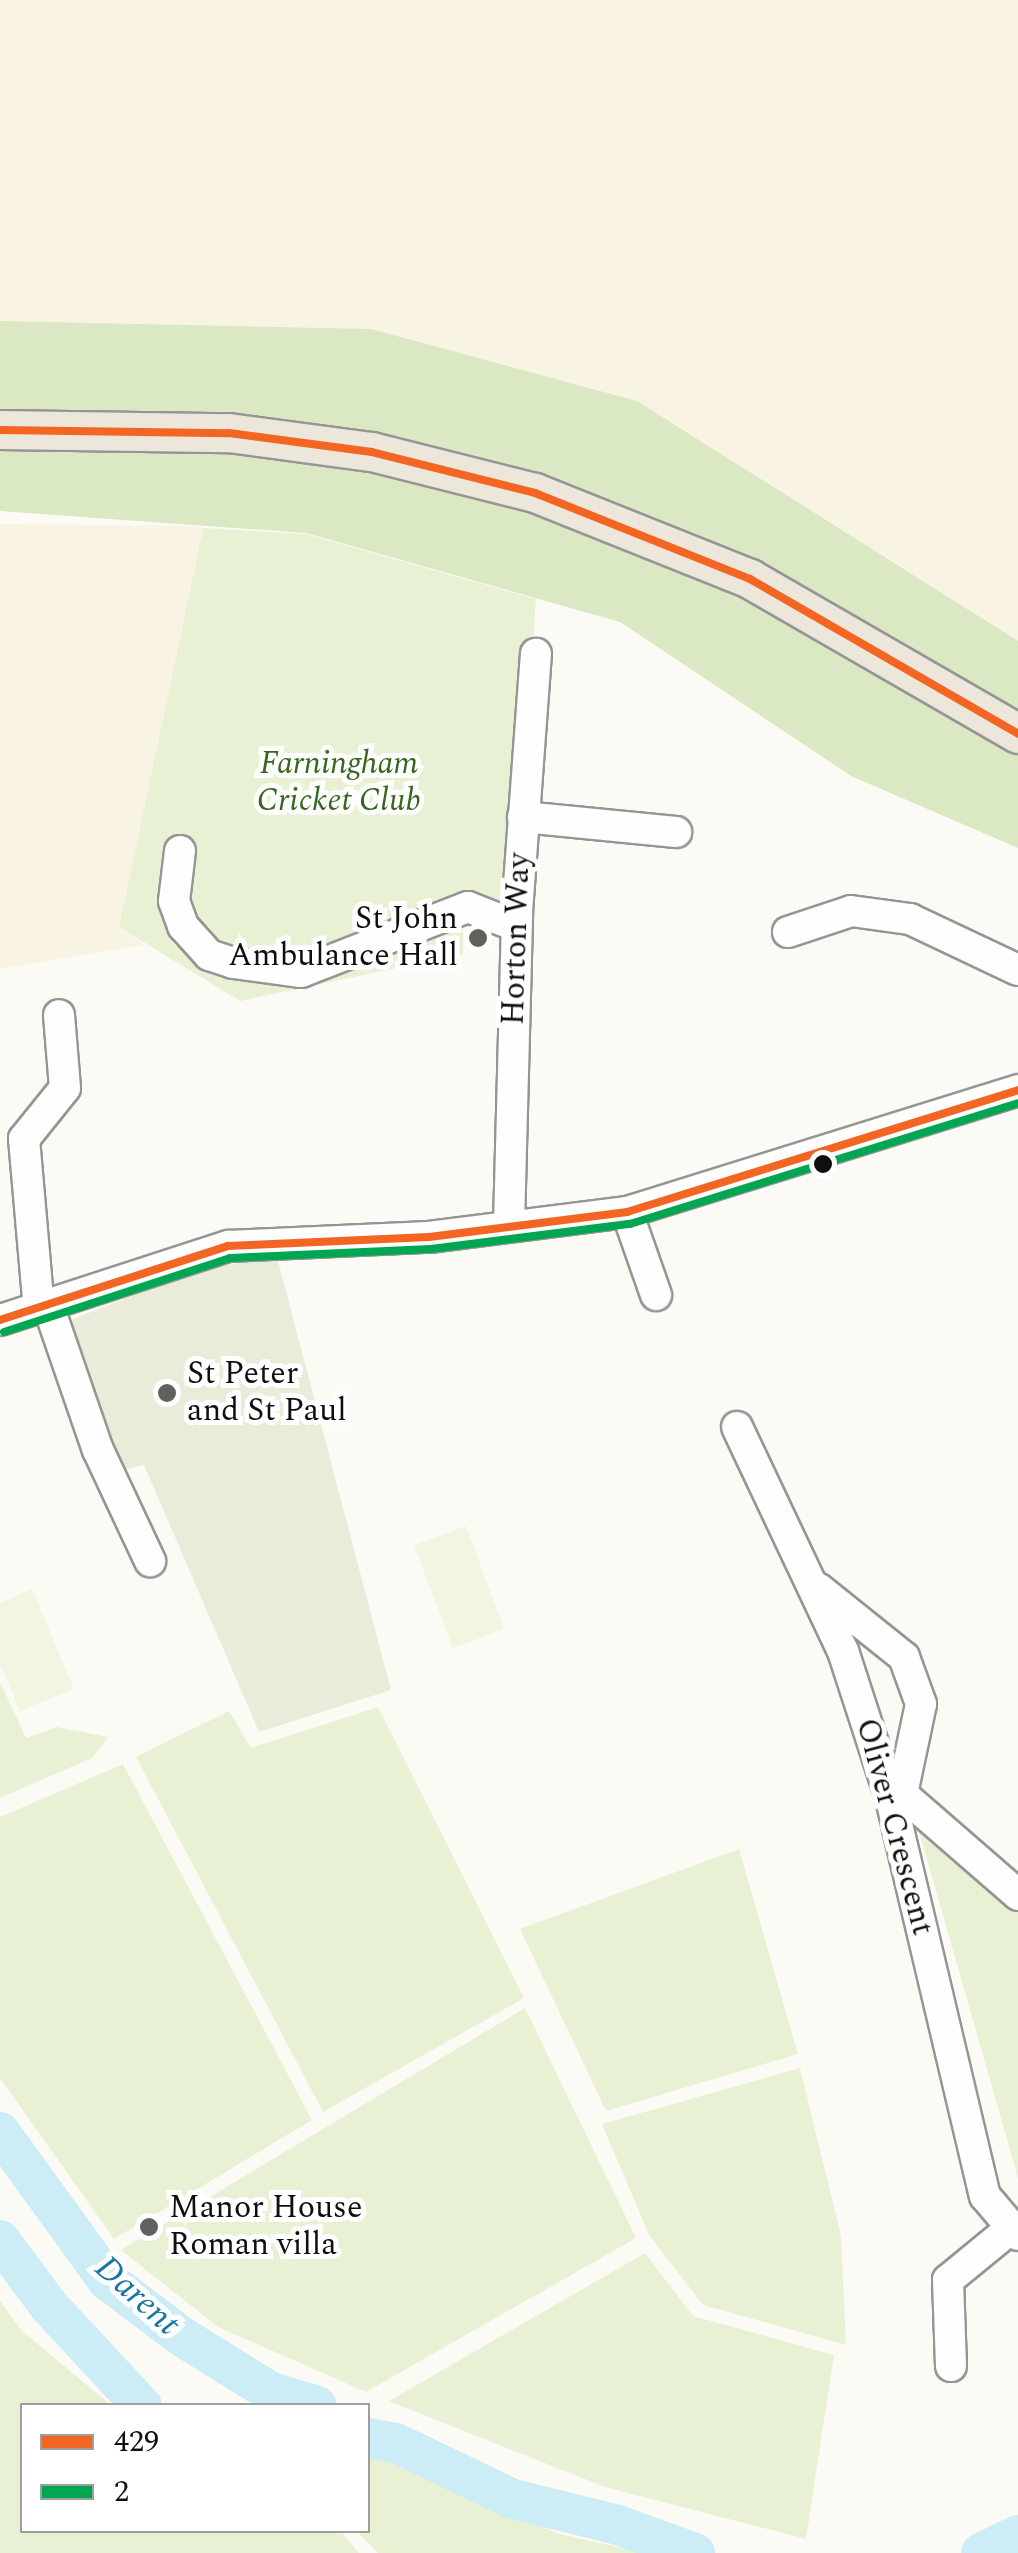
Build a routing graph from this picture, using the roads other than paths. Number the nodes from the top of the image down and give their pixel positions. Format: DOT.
graph roads {
  1 [pos="0,430"];
  2 [pos="536,654"];
  3 [pos="1018,734"];
  4 [pos="523,818"];
  5 [pos="676,832"];
  6 [pos="180,852"];
  7 [pos="516,926"];
  8 [pos="788,932"];
  9 [pos="1018,970"];
  10 [pos="58,1014"];
  11 [pos="1018,1090"];
  12 [pos="627,1212"];
  13 [pos="509,1225"];
  14 [pos="656,1295"];
  15 [pos="44,1309"];
  16 [pos="0,1320"];
  17 [pos="737,1426"];
  18 [pos="150,1561"];
  19 [pos="815,1586"];
  20 [pos="896,1797"];
  21 [pos="1015,1889"];
  22 [pos="1014,2233"];
  23 [pos="951,2366"];
  1 -- 3 [label="main road"];
  2 -- 4 [label="street, Horton Way"];
  4 -- 5 [label="street"];
  4 -- 7 [label="street, Horton Way"];
  6 -- 7 [label="street"];
  7 -- 13 [label="street, Horton Way"];
  8 -- 9 [label="street"];
  10 -- 15 [label="street"];
  11 -- 12 [label="street"];
  12 -- 13 [label="street"];
  12 -- 14 [label="street"];
  13 -- 15 [label="street"];
  15 -- 16 [label="street"];
  15 -- 18 [label="street"];
  17 -- 19 [label="street, Oliver Crescent"];
  19 -- 20 [label="street, Oliver Crescent"];
  19 -- 20 [label="street"];
  20 -- 21 [label="street"];
  20 -- 22 [label="street, Oliver Crescent"];
  22 -- 23 [label="street"];
}
